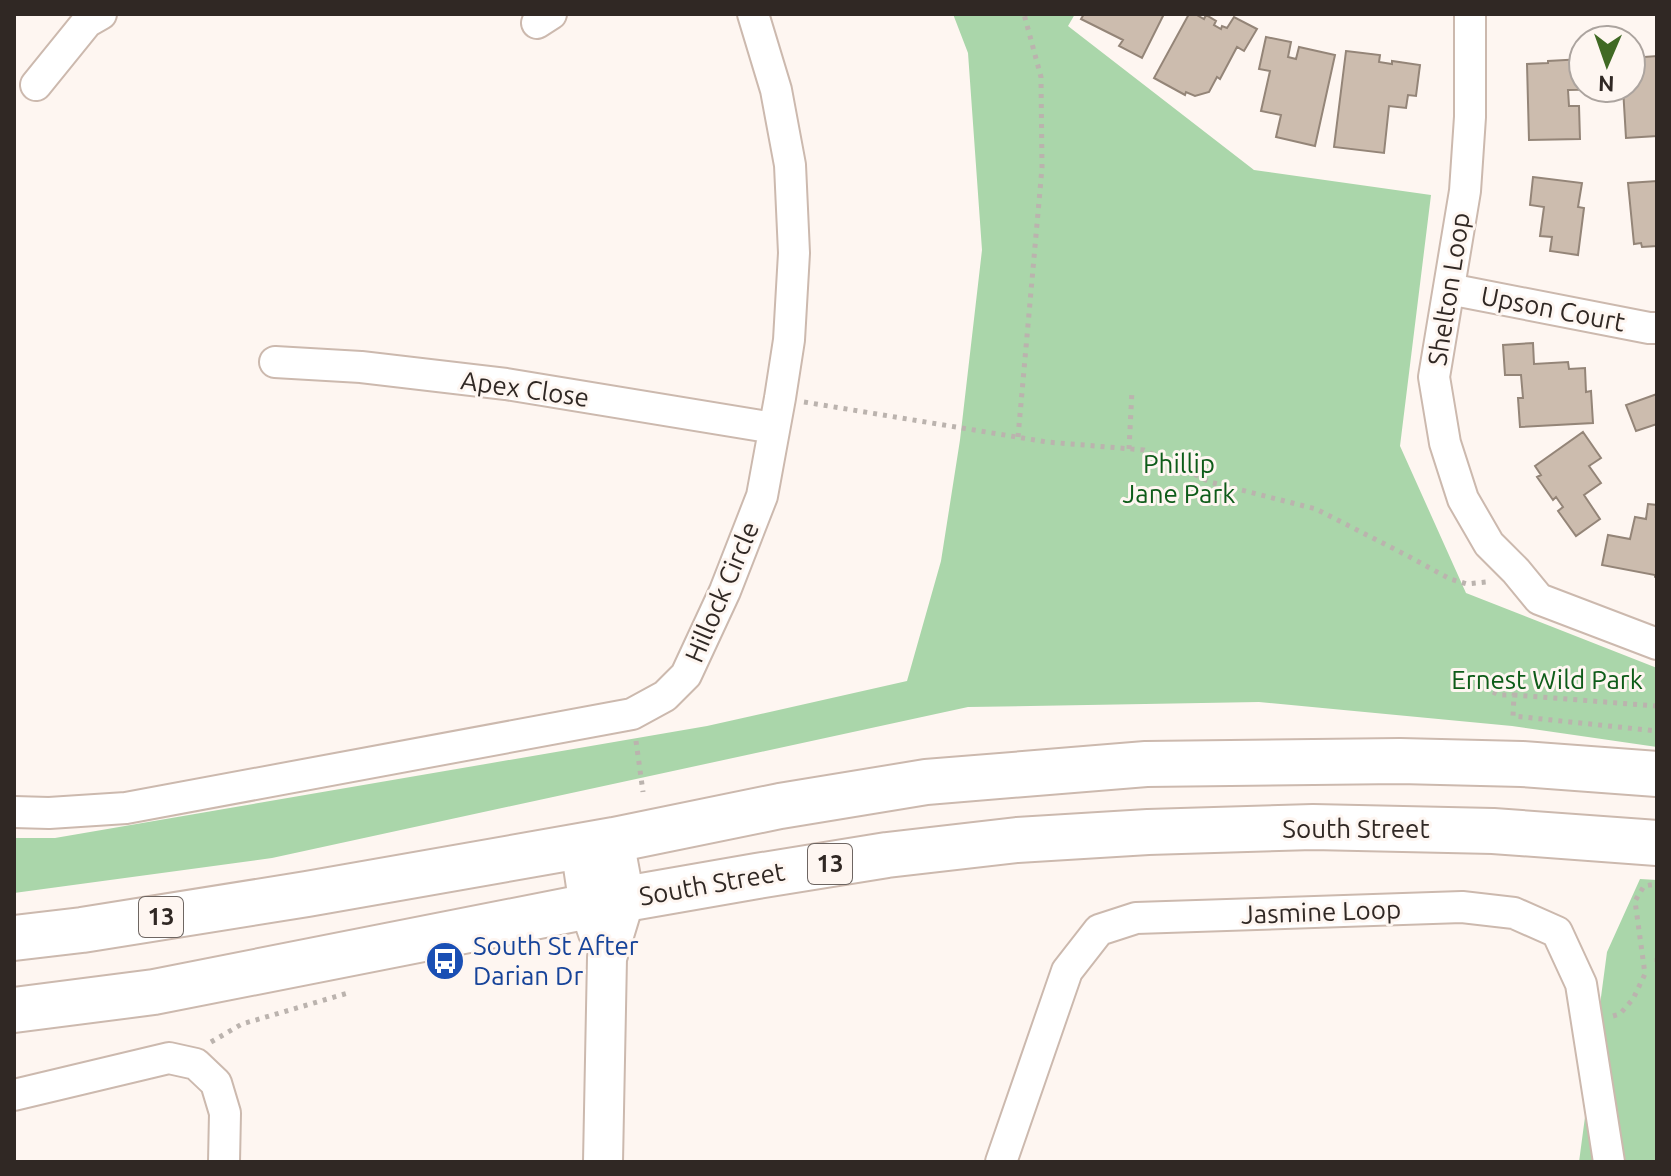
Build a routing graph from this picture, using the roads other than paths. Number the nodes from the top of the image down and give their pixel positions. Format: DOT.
graph roads {
  1 [pos="101,14"];
  2 [pos="753,14"];
  3 [pos="1470,14"];
  4 [pos="36,85"];
  5 [pos="1449,289"];
  6 [pos="1657,328"];
  7 [pos="275,362"];
  8 [pos="774,428"];
  9 [pos="1657,644"];
  10 [pos="1657,774"];
  11 [pos="14,812"];
  12 [pos="597,843"];
  13 [pos="1657,843"];
  14 [pos="607,903"];
  15 [pos="14,938"];
  16 [pos="14,1010"];
  17 [pos="14,1095"];
  18 [pos="224,1162"];
  19 [pos="603,1162"];
  20 [pos="1001,1162"];
  21 [pos="1609,1162"];
  1 -- 4 [label="street"];
  2 -- 8 [label="street, Hillock Circle"];
  3 -- 5 [label="street, Shelton Loop"];
  5 -- 6 [label="street, Upson Court"];
  5 -- 9 [label="street, Shelton Loop"];
  7 -- 8 [label="street, Apex Close"];
  8 -- 11 [label="street, Hillock Circle"];
  10 -- 12 [label="highway, 13"];
  12 -- 14 [label="street"];
  12 -- 15 [label="highway, 13"];
  13 -- 14 [label="highway, South Street / 13"];
  14 -- 16 [label="highway, South Street / 13"];
  14 -- 19 [label="street"];
  17 -- 18 [label="street"];
  20 -- 21 [label="street, Jasmine Loop"];
}
